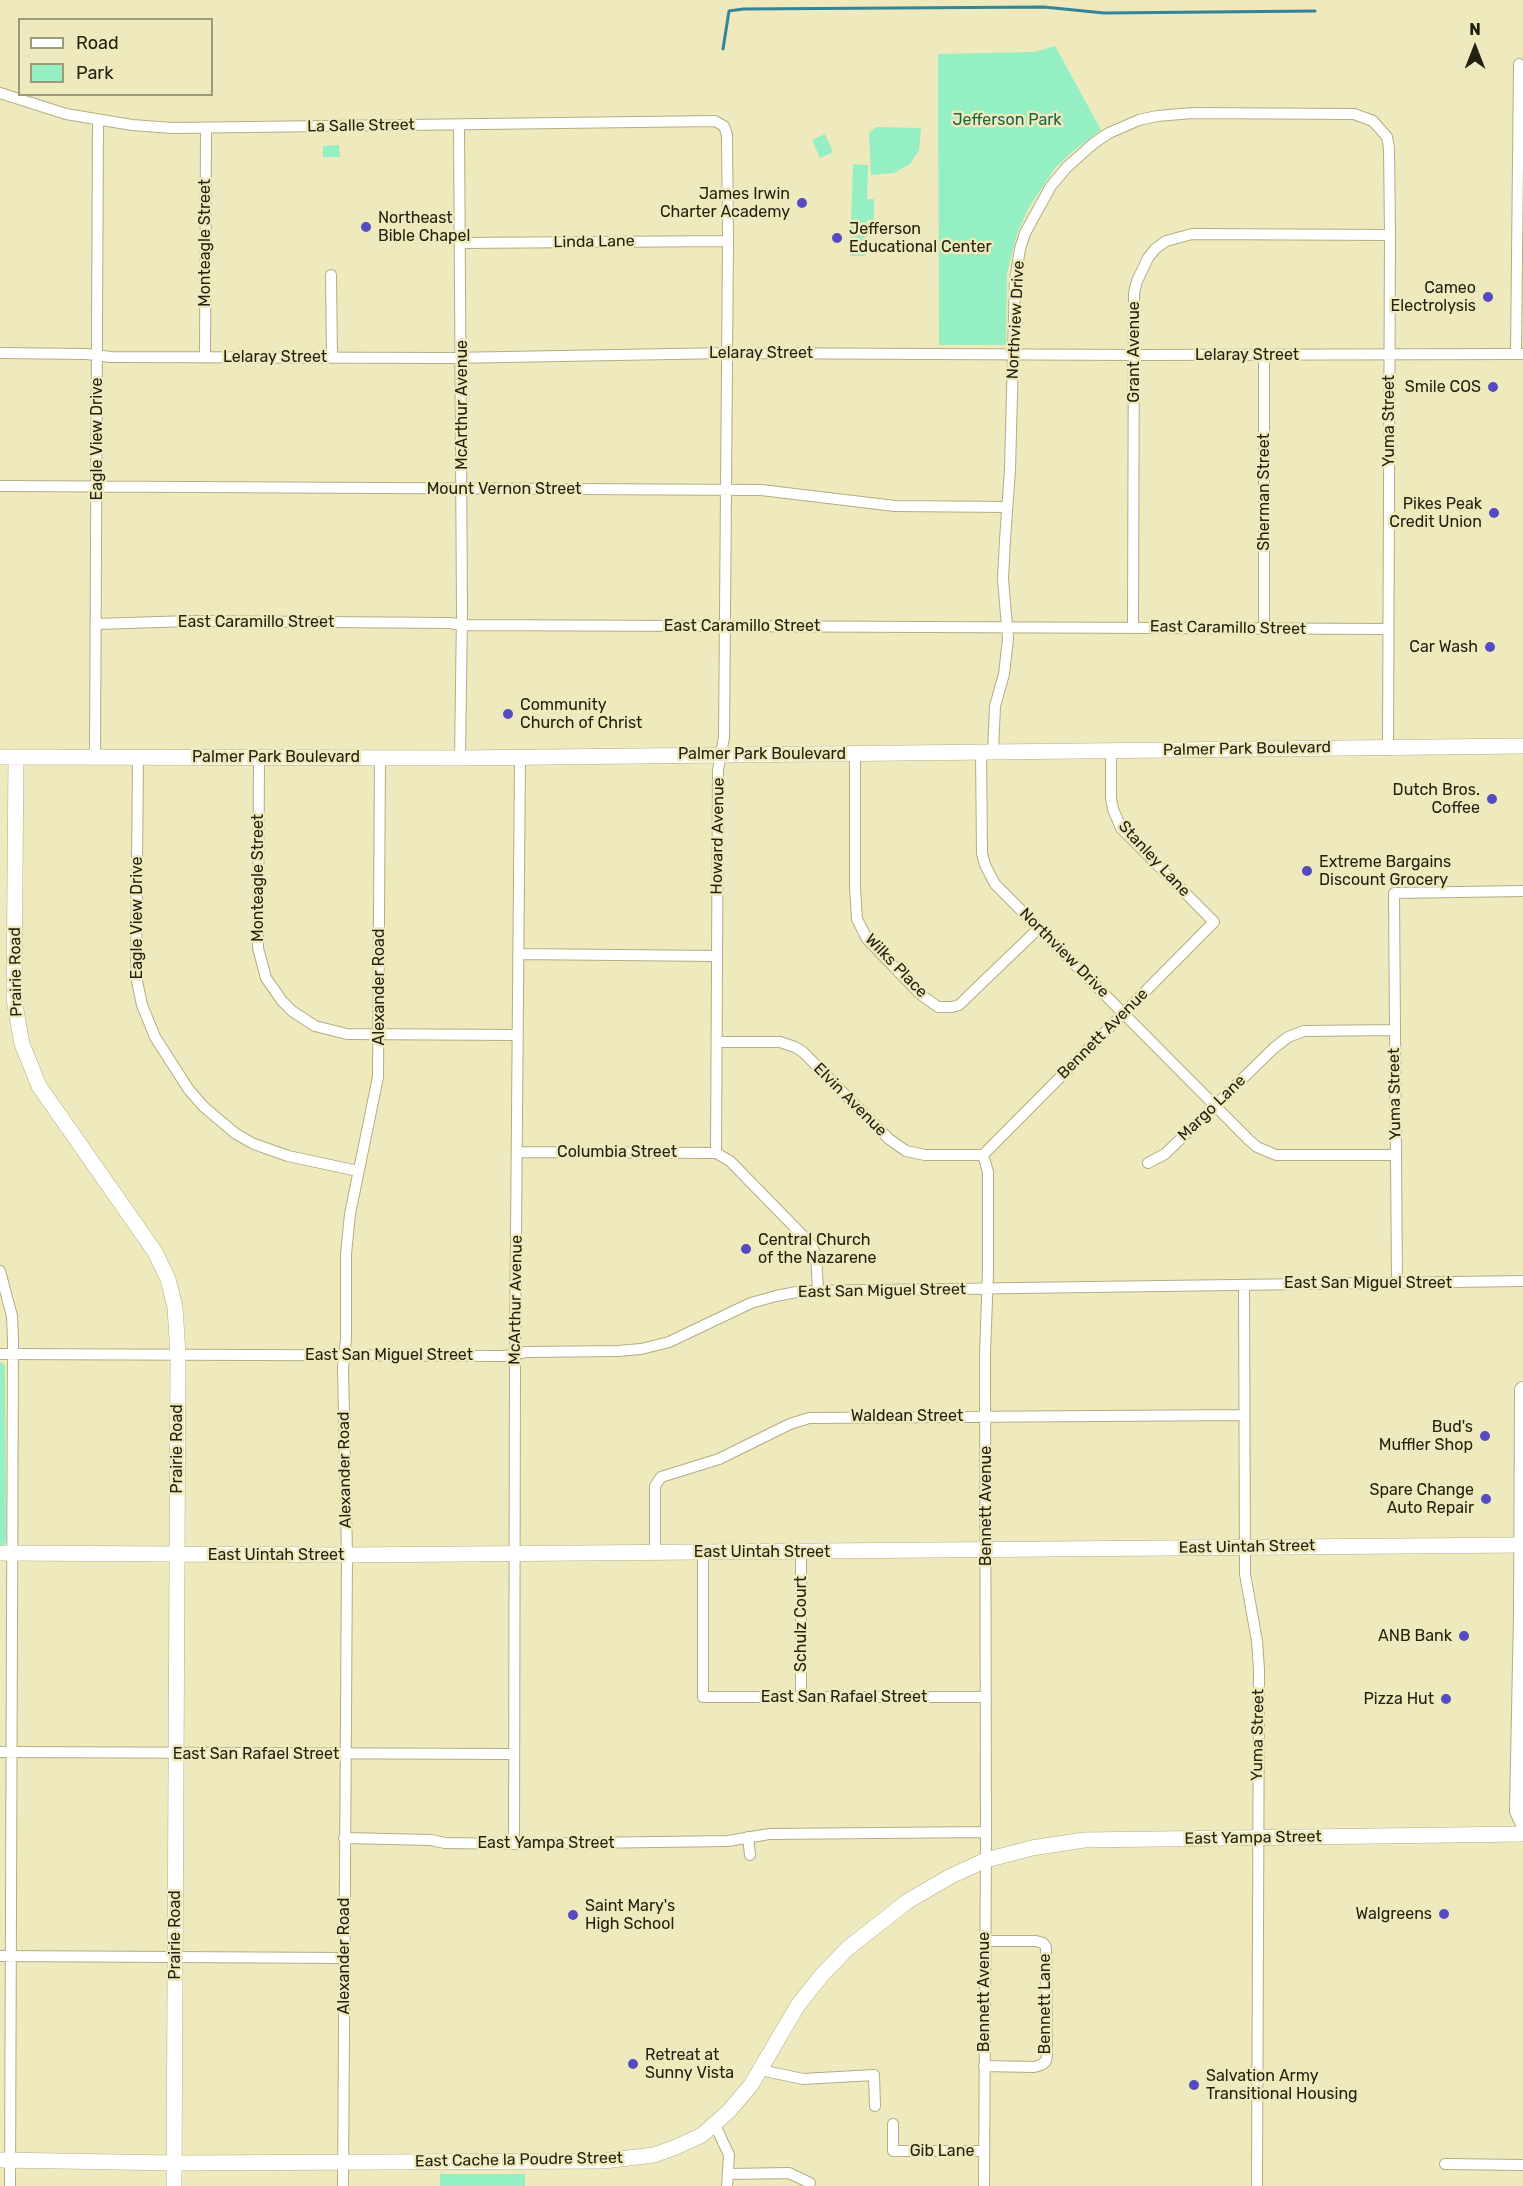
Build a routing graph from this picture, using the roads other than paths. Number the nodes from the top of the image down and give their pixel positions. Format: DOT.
graph roads {
  1 [pos="1519,64"];
  2 [pos="1521,83"];
  3 [pos="0,95"];
  4 [pos="1354,114"];
  5 [pos="98,120"];
  6 [pos="459,125"];
  7 [pos="724,126"];
  8 [pos="206,129"];
  9 [pos="1390,235"];
  10 [pos="728,241"];
  11 [pos="460,243"];
  12 [pos="331,275"];
  13 [pos="727,352"];
  14 [pos="0,353"];
  15 [pos="1014,353"];
  16 [pos="1520,354"];
  17 [pos="1134,355"];
  18 [pos="1264,355"];
  19 [pos="1389,355"];
  20 [pos="97,356"];
  21 [pos="205,357"];
  22 [pos="332,357"];
  23 [pos="462,358"];
  24 [pos="0,486"];
  25 [pos="96,486"];
  26 [pos="462,489"];
  27 [pos="726,490"];
  28 [pos="1007,507"];
  29 [pos="96,624"];
  30 [pos="462,625"];
  31 [pos="725,626"];
  32 [pos="1007,627"];
  33 [pos="1133,627"];
  34 [pos="1264,629"];
  35 [pos="1388,629"];
  36 [pos="1523,746"];
  37 [pos="1388,747"];
  38 [pos="987,751"];
  39 [pos="1111,751"];
  40 [pos="855,753"];
  41 [pos="722,754"];
  42 [pos="8,757"];
  43 [pos="95,757"];
  44 [pos="138,757"];
  45 [pos="259,757"];
  46 [pos="520,757"];
  47 [pos="380,758"];
  48 [pos="460,758"];
  49 [pos="1523,891"];
  50 [pos="1214,922"];
  51 [pos="1039,928"];
  52 [pos="518,954"];
  53 [pos="716,956"];
  54 [pos="1125,1013"];
  55 [pos="1395,1030"];
  56 [pos="517,1035"];
  57 [pos="379,1036"];
  58 [pos="718,1042"];
  59 [pos="1274,1048"];
  60 [pos="1214,1105"];
  61 [pos="517,1152"];
  62 [pos="716,1152"];
  63 [pos="983,1155"];
  64 [pos="1396,1155"];
  65 [pos="1148,1163"];
  66 [pos="358,1171"];
  67 [pos="0,1271"];
  68 [pos="1523,1281"];
  69 [pos="1397,1282"];
  70 [pos="1244,1285"];
  71 [pos="987,1288"];
  72 [pos="818,1290"];
  73 [pos="0,1354"];
  74 [pos="12,1354"];
  75 [pos="515,1354"];
  76 [pos="178,1355"];
  77 [pos="344,1355"];
  78 [pos="1523,1390"];
  79 [pos="986,1415"];
  80 [pos="1244,1415"];
  81 [pos="1523,1545"];
  82 [pos="1245,1547"];
  83 [pos="986,1550"];
  84 [pos="703,1552"];
  85 [pos="801,1552"];
  86 [pos="6,1553"];
  87 [pos="655,1553"];
  88 [pos="177,1554"];
  89 [pos="515,1554"];
  90 [pos="347,1555"];
  91 [pos="801,1697"];
  92 [pos="986,1697"];
  93 [pos="6,1752"];
  94 [pos="176,1753"];
  95 [pos="345,1754"];
  96 [pos="513,1754"];
  97 [pos="1523,1822"];
  98 [pos="986,1832"];
  99 [pos="1523,1834"];
  100 [pos="748,1837"];
  101 [pos="1257,1837"];
  102 [pos="344,1838"];
  103 [pos="514,1844"];
  104 [pos="750,1855"];
  105 [pos="986,1860"];
  106 [pos="984,1941"];
  107 [pos="5,1956"];
  108 [pos="175,1956"];
  109 [pos="344,1958"];
  110 [pos="984,2066"];
  111 [pos="760,2070"];
  112 [pos="875,2106"];
  113 [pos="893,2124"];
  114 [pos="715,2125"];
  115 [pos="983,2151"];
  116 [pos="5,2160"];
  117 [pos="343,2162"];
  118 [pos="174,2163"];
  119 [pos="1445,2164"];
  120 [pos="1523,2165"];
  121 [pos="728,2180"];
  122 [pos="810,2183"];
  123 [pos="10,2186"];
  124 [pos="174,2186"];
  125 [pos="343,2186"];
  126 [pos="984,2186"];
  127 [pos="1257,2186"];
  1 -- 2 [label="street"];
  2 -- 16 [label="street"];
  3 -- 5 [label="street, La Salle Street"];
  4 -- 9 [label="street, Yuma Street"];
  4 -- 15 [label="street, Northview Drive"];
  5 -- 8 [label="street, La Salle Street"];
  5 -- 20 [label="street, Eagle View Drive"];
  6 -- 7 [label="street, La Salle Street"];
  6 -- 8 [label="street, La Salle Street"];
  6 -- 11 [label="street, McArthur Avenue"];
  7 -- 10 [label="street, Howard Avenue"];
  8 -- 21 [label="street, Monteagle Street"];
  9 -- 17 [label="street, Grant Avenue"];
  9 -- 19 [label="street, Yuma Street"];
  10 -- 11 [label="street, Linda Lane"];
  10 -- 13 [label="street, Howard Avenue"];
  11 -- 23 [label="street, McArthur Avenue"];
  12 -- 22 [label="street"];
  13 -- 15 [label="street, Lelaray Street"];
  13 -- 23 [label="street, Lelaray Street"];
  13 -- 27 [label="street, Howard Avenue"];
  14 -- 20 [label="street, Lelaray Street"];
  15 -- 17 [label="street, Lelaray Street"];
  15 -- 28 [label="street, Northview Drive"];
  16 -- 19 [label="street, Lelaray Street"];
  17 -- 18 [label="street, Lelaray Street"];
  17 -- 33 [label="street, Grant Avenue"];
  18 -- 19 [label="street, Lelaray Street"];
  18 -- 34 [label="street, Sherman Street"];
  19 -- 35 [label="street, Yuma Street"];
  20 -- 21 [label="street, Lelaray Street"];
  20 -- 25 [label="street, Eagle View Drive"];
  21 -- 22 [label="street, Lelaray Street"];
  22 -- 23 [label="street, Lelaray Street"];
  23 -- 26 [label="street, McArthur Avenue"];
  24 -- 25 [label="street, Mount Vernon Street"];
  25 -- 26 [label="street, Mount Vernon Street"];
  25 -- 29 [label="street, Eagle View Drive"];
  26 -- 27 [label="street, Mount Vernon Street"];
  26 -- 30 [label="street, McArthur Avenue"];
  27 -- 28 [label="street, Mount Vernon Street"];
  27 -- 31 [label="street, Howard Avenue"];
  28 -- 32 [label="street, Northview Drive"];
  29 -- 30 [label="street, East Caramillo Street"];
  29 -- 43 [label="street, Eagle View Drive"];
  30 -- 31 [label="street, East Caramillo Street"];
  30 -- 48 [label="street, McArthur Avenue"];
  31 -- 32 [label="street, East Caramillo Street"];
  31 -- 41 [label="street, Howard Avenue"];
  32 -- 33 [label="street, East Caramillo Street"];
  32 -- 38 [label="street, Northview Drive"];
  33 -- 34 [label="street, East Caramillo Street"];
  34 -- 35 [label="street, East Caramillo Street"];
  35 -- 37 [label="street, Yuma Street"];
  36 -- 37 [label="street, Palmer Park Boulevard"];
  37 -- 39 [label="street, Palmer Park Boulevard"];
  38 -- 39 [label="street, Palmer Park Boulevard"];
  38 -- 40 [label="street, Palmer Park Boulevard"];
  38 -- 51 [label="street, Northview Drive"];
  39 -- 50 [label="street, Stanley Lane"];
  40 -- 41 [label="street, Palmer Park Boulevard"];
  40 -- 51 [label="street, Wilks Place"];
  41 -- 46 [label="street, Palmer Park Boulevard"];
  41 -- 53 [label="street, Howard Avenue"];
  42 -- 43 [label="street, Palmer Park Boulevard"];
  42 -- 76 [label="street, Prairie Road"];
  43 -- 44 [label="street, Palmer Park Boulevard"];
  44 -- 45 [label="street, Palmer Park Boulevard"];
  44 -- 66 [label="street, Eagle View Drive"];
  45 -- 47 [label="street, Palmer Park Boulevard"];
  45 -- 57 [label="street, Monteagle Street"];
  46 -- 48 [label="street, Palmer Park Boulevard"];
  46 -- 52 [label="street, McArthur Avenue"];
  47 -- 48 [label="street, Palmer Park Boulevard"];
  47 -- 57 [label="street, Alexander Road"];
  49 -- 55 [label="street"];
  50 -- 54 [label="street, Bennett Avenue"];
  51 -- 54 [label="street, Northview Drive"];
  52 -- 53 [label="street"];
  52 -- 56 [label="street, McArthur Avenue"];
  53 -- 58 [label="street, Howard Avenue"];
  54 -- 60 [label="street, Northview Drive"];
  54 -- 63 [label="street, Bennett Avenue"];
  55 -- 59 [label="street, Yuma Street"];
  55 -- 64 [label="street, Yuma Street"];
  56 -- 57 [label="street, Monteagle Street"];
  56 -- 61 [label="street, McArthur Avenue"];
  57 -- 66 [label="street, Alexander Road"];
  58 -- 62 [label="street, Howard Avenue"];
  58 -- 63 [label="street, Elvin Avenue"];
  59 -- 60 [label="street, Margo Lane"];
  60 -- 64 [label="street, Northview Drive"];
  60 -- 65 [label="street, Margo Lane"];
  61 -- 62 [label="street, Columbia Street"];
  61 -- 75 [label="street, McArthur Avenue"];
  62 -- 72 [label="street"];
  63 -- 71 [label="street, Bennett Avenue"];
  64 -- 69 [label="street, Yuma Street"];
  66 -- 77 [label="street, Alexander Road"];
  67 -- 74 [label="street"];
  68 -- 69 [label="street, East San Miguel Street"];
  69 -- 70 [label="street, East San Miguel Street"];
  70 -- 71 [label="street, East San Miguel Street"];
  70 -- 80 [label="street, Yuma Street"];
  71 -- 72 [label="street, East San Miguel Street"];
  71 -- 79 [label="street, Bennett Avenue"];
  72 -- 75 [label="street, East San Miguel Street"];
  73 -- 74 [label="street, East San Miguel Street"];
  74 -- 76 [label="street, East San Miguel Street"];
  74 -- 86 [label="street"];
  75 -- 77 [label="street, East San Miguel Street"];
  75 -- 89 [label="street, McArthur Avenue"];
  76 -- 77 [label="street, East San Miguel Street"];
  76 -- 88 [label="street, Prairie Road"];
  77 -- 90 [label="street, Alexander Road"];
  78 -- 81 [label="main road"];
  79 -- 80 [label="street, Waldean Street"];
  79 -- 83 [label="street, Bennett Avenue"];
  79 -- 87 [label="street, Waldean Street"];
  80 -- 82 [label="street, Yuma Street"];
  81 -- 82 [label="street, East Uintah Street"];
  81 -- 97 [label="main road"];
  82 -- 83 [label="street, East Uintah Street"];
  82 -- 101 [label="street, Yuma Street"];
  83 -- 85 [label="street, East Uintah Street"];
  83 -- 92 [label="street, Bennett Avenue"];
  84 -- 85 [label="street, East Uintah Street"];
  84 -- 87 [label="street, East Uintah Street"];
  84 -- 91 [label="street, East San Rafael Street"];
  85 -- 91 [label="street, Schulz Court"];
  86 -- 88 [label="street, East Uintah Street"];
  86 -- 93 [label="street"];
  87 -- 89 [label="street, East Uintah Street"];
  88 -- 90 [label="street, East Uintah Street"];
  88 -- 94 [label="street, Prairie Road"];
  89 -- 90 [label="street, East Uintah Street"];
  89 -- 96 [label="street, McArthur Avenue"];
  90 -- 95 [label="street, Alexander Road"];
  91 -- 92 [label="street, East San Rafael Street"];
  92 -- 98 [label="street, Bennett Avenue"];
  93 -- 94 [label="street, East San Rafael Street"];
  93 -- 107 [label="street"];
  94 -- 95 [label="street, East San Rafael Street"];
  94 -- 108 [label="street, Prairie Road"];
  95 -- 96 [label="street, East San Rafael Street"];
  95 -- 102 [label="street, Alexander Road"];
  96 -- 103 [label="street, McArthur Avenue"];
  98 -- 100 [label="street, East Yampa Street"];
  98 -- 105 [label="street, Bennett Avenue"];
  99 -- 101 [label="street, East Yampa Street"];
  100 -- 103 [label="street, East Yampa Street"];
  100 -- 104 [label="street"];
  101 -- 105 [label="street, East Yampa Street"];
  101 -- 127 [label="street, Yuma Street"];
  102 -- 103 [label="street, East Yampa Street"];
  102 -- 109 [label="street, Alexander Road"];
  105 -- 106 [label="street, Bennett Avenue"];
  105 -- 111 [label="street, East Cache la Poudre Street"];
  106 -- 110 [label="street, Bennett Avenue"];
  106 -- 110 [label="street, Bennett Lane"];
  107 -- 108 [label="street"];
  107 -- 116 [label="street"];
  108 -- 109 [label="street"];
  108 -- 118 [label="street, Prairie Road"];
  109 -- 117 [label="street, Alexander Road"];
  110 -- 115 [label="street, Bennett Avenue"];
  111 -- 112 [label="street"];
  111 -- 114 [label="street, East Cache la Poudre Street"];
  113 -- 115 [label="street, Gib Lane"];
  114 -- 117 [label="street, East Cache la Poudre Street"];
  114 -- 121 [label="street"];
  115 -- 126 [label="street, Bennett Avenue"];
  116 -- 118 [label="street, East Cache la Poudre Street"];
  116 -- 123 [label="street"];
  117 -- 118 [label="street, East Cache la Poudre Street"];
  117 -- 125 [label="street, Alexander Road"];
  118 -- 124 [label="street, Prairie Road"];
  119 -- 120 [label="street"];
  121 -- 122 [label="street"];
}
